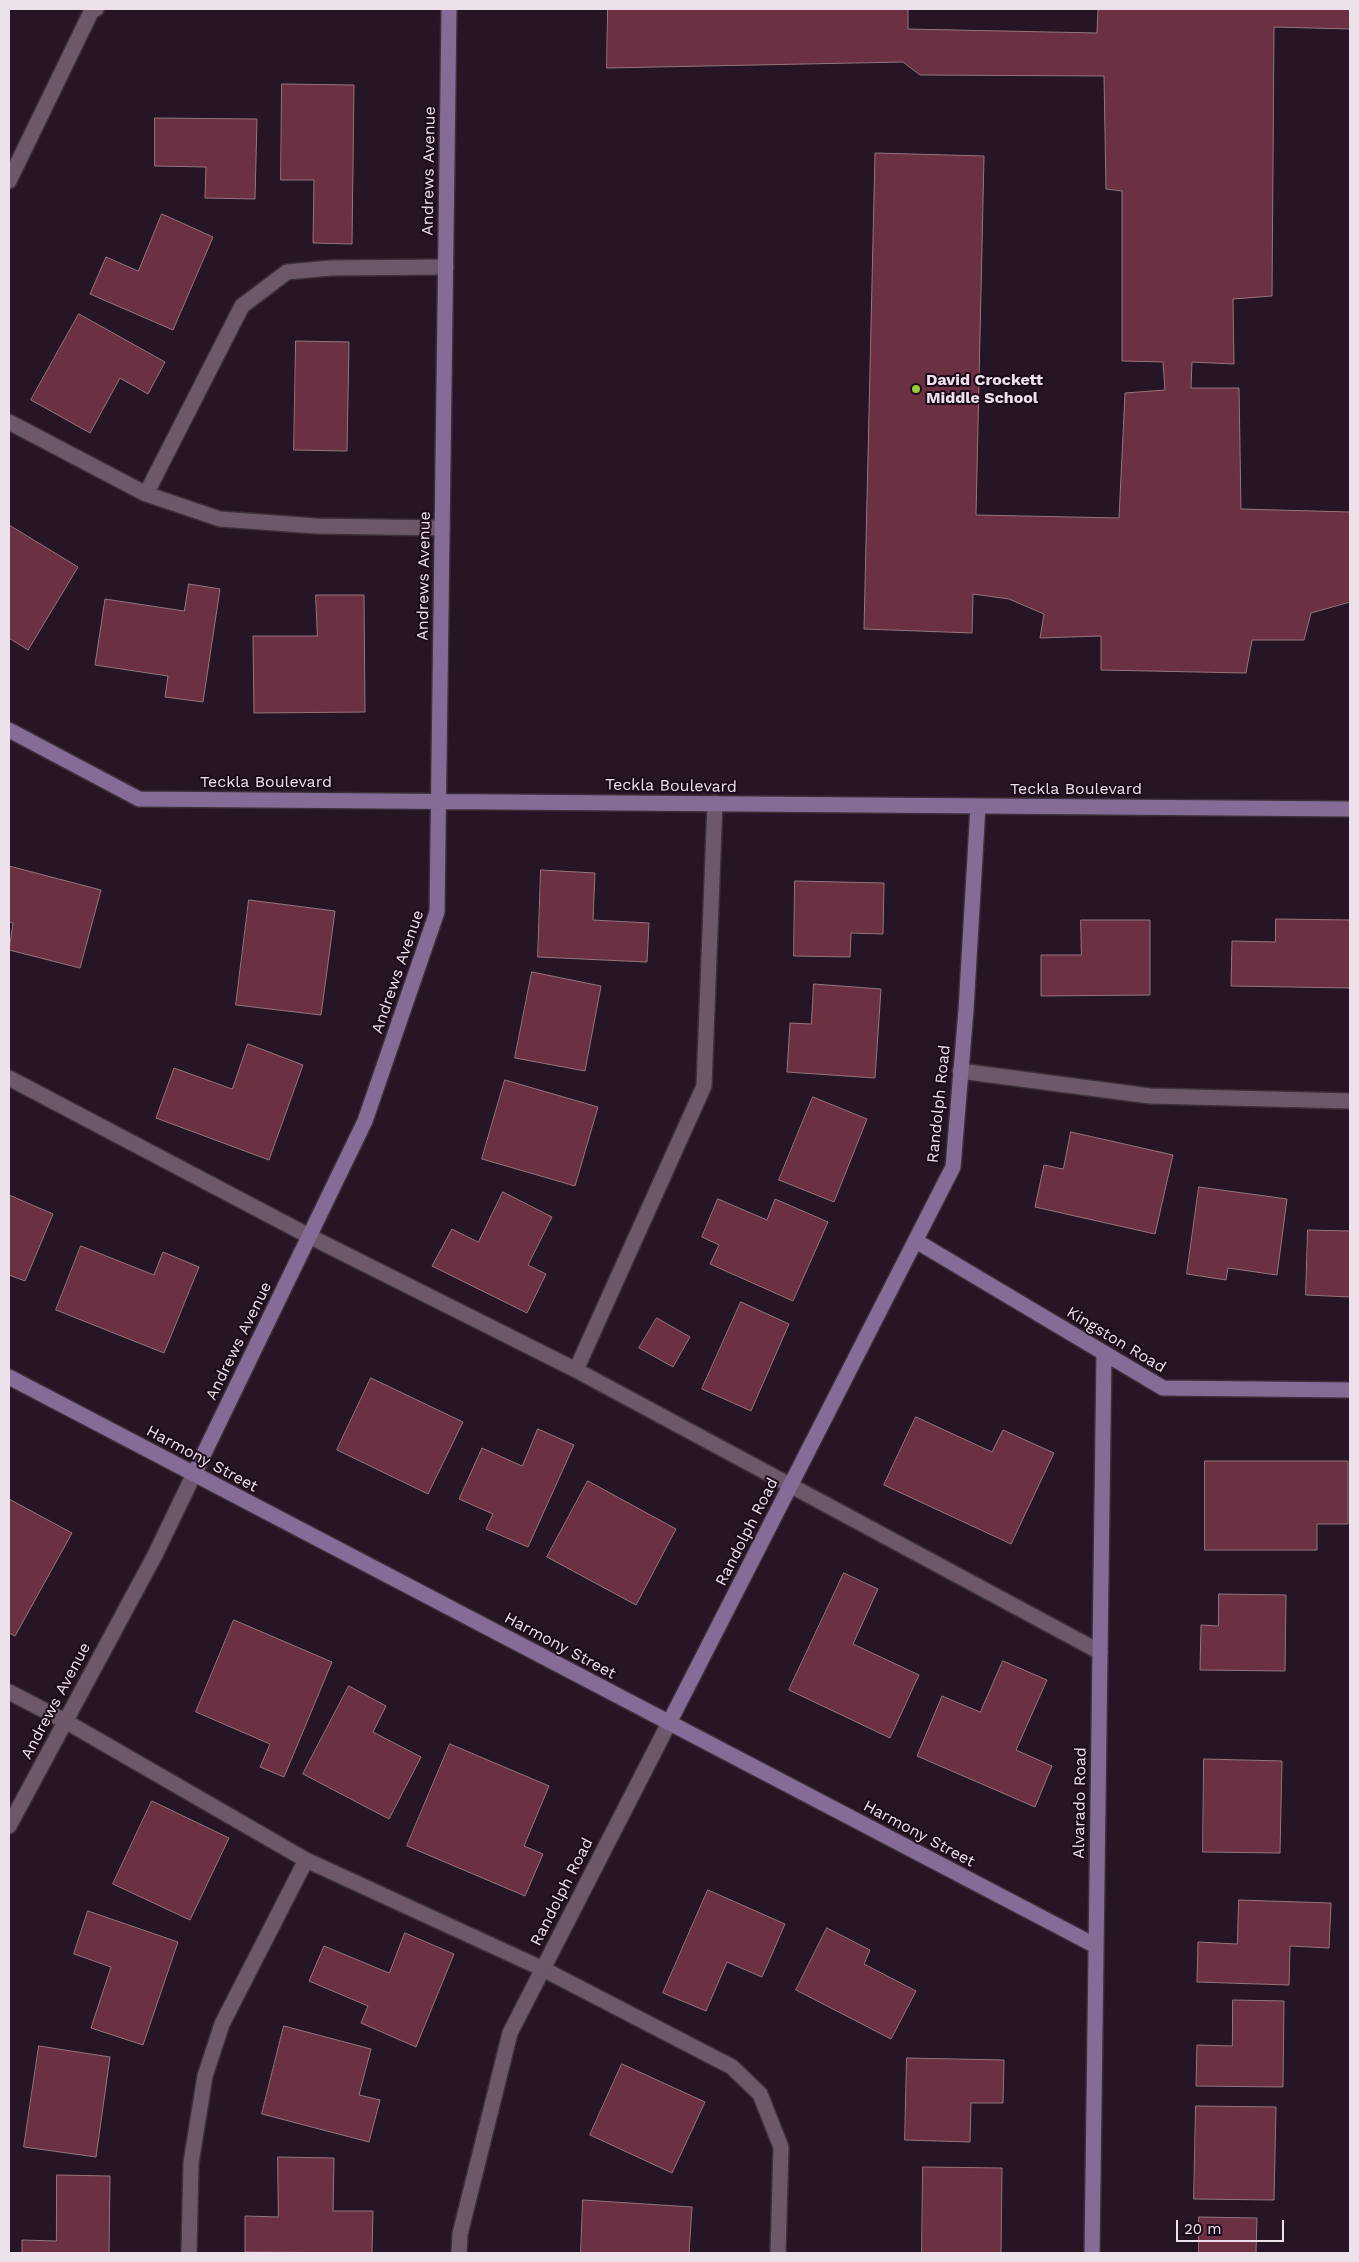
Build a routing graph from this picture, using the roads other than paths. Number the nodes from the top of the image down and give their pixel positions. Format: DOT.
graph roads {
  1 [pos="96,9"];
  2 [pos="449,9"];
  3 [pos="9,181"];
  4 [pos="446,267"];
  5 [pos="9,422"];
  6 [pos="146,494"];
  7 [pos="442,528"];
  8 [pos="9,730"];
  9 [pos="438,801"];
  10 [pos="715,803"];
  11 [pos="978,806"];
  12 [pos="1350,809"];
  13 [pos="960,1071"];
  14 [pos="9,1078"];
  15 [pos="1350,1101"];
  16 [pos="309,1236"];
  17 [pos="916,1241"];
  18 [pos="1104,1353"];
  19 [pos="576,1370"];
  20 [pos="9,1377"];
  21 [pos="1350,1390"];
  22 [pos="194,1474"];
  23 [pos="790,1486"];
  24 [pos="1100,1652"];
  25 [pos="9,1692"];
  26 [pos="65,1721"];
  27 [pos="669,1723"];
  28 [pos="9,1826"];
  29 [pos="306,1860"];
  30 [pos="1096,1946"];
  31 [pos="543,1969"];
  32 [pos="189,2253"];
  33 [pos="460,2253"];
  34 [pos="778,2253"];
  35 [pos="1092,2253"];
  1 -- 3 [label="street"];
  2 -- 4 [label="street, Andrews Avenue"];
  4 -- 6 [label="street"];
  4 -- 7 [label="street, Andrews Avenue"];
  5 -- 6 [label="street"];
  6 -- 7 [label="street"];
  7 -- 9 [label="street, Andrews Avenue"];
  8 -- 9 [label="street, Teckla Boulevard"];
  9 -- 10 [label="street, Teckla Boulevard"];
  9 -- 16 [label="street, Andrews Avenue"];
  10 -- 11 [label="street, Teckla Boulevard"];
  10 -- 19 [label="street"];
  11 -- 12 [label="street, Teckla Boulevard"];
  11 -- 13 [label="street, Randolph Road"];
  13 -- 15 [label="street"];
  13 -- 17 [label="street, Randolph Road"];
  14 -- 16 [label="street"];
  16 -- 19 [label="street"];
  16 -- 22 [label="street, Andrews Avenue"];
  17 -- 18 [label="street, Kingston Road"];
  17 -- 23 [label="street, Randolph Road"];
  18 -- 21 [label="street, Kingston Road"];
  18 -- 24 [label="street, Alvarado Road"];
  19 -- 23 [label="street"];
  20 -- 22 [label="street, Harmony Street"];
  22 -- 26 [label="street, Andrews Avenue"];
  22 -- 27 [label="street, Harmony Street"];
  23 -- 24 [label="street"];
  23 -- 27 [label="street, Randolph Road"];
  24 -- 30 [label="street, Alvarado Road"];
  25 -- 26 [label="street"];
  26 -- 28 [label="street, Andrews Avenue"];
  26 -- 29 [label="street"];
  27 -- 30 [label="street, Harmony Street"];
  27 -- 31 [label="street, Randolph Road"];
  29 -- 31 [label="street"];
  29 -- 32 [label="street"];
  30 -- 35 [label="street, Alvarado Road"];
  31 -- 33 [label="street, Randolph Road"];
  31 -- 34 [label="street"];
}
